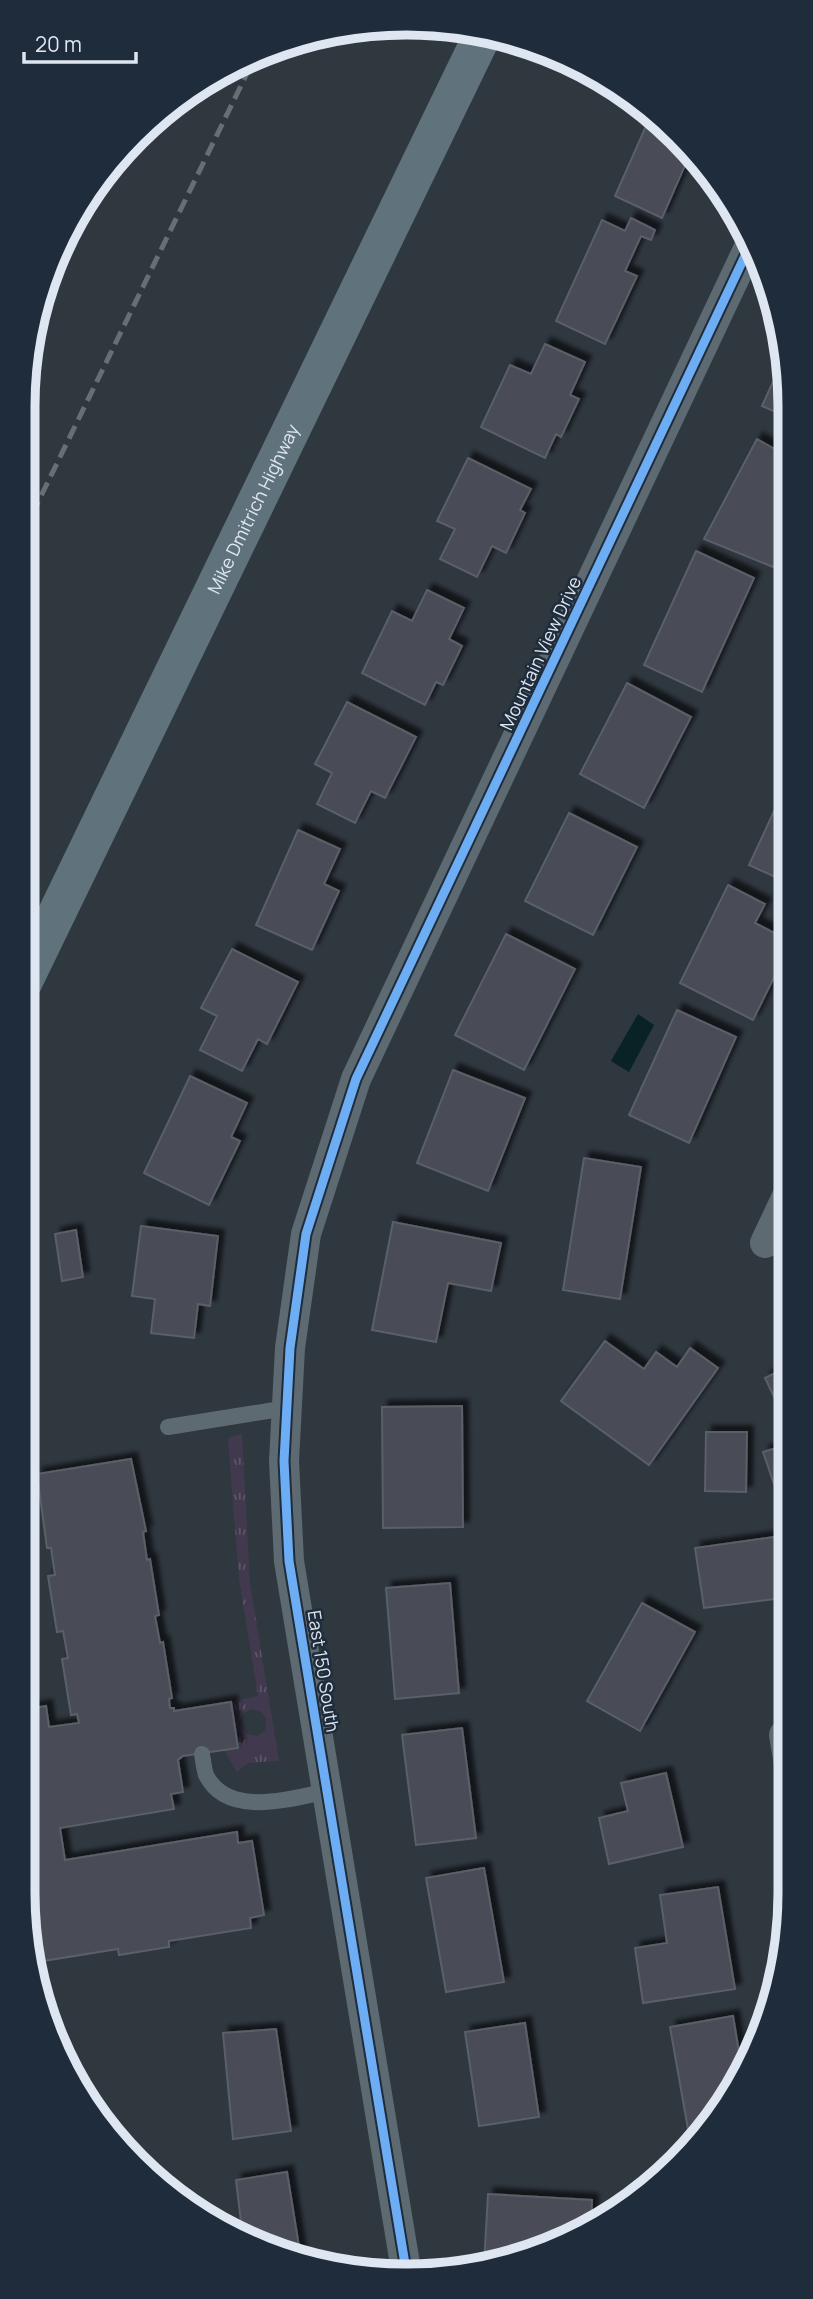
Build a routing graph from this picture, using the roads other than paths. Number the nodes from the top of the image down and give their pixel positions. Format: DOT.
graph roads {
  1 [pos="479,42"];
  2 [pos="746,254"];
  3 [pos="35,958"];
  4 [pos="356,1079"];
  5 [pos="778,1215"];
  6 [pos="765,1243"];
  7 [pos="287,1408"];
  8 [pos="167,1427"];
  9 [pos="202,1754"];
  10 [pos="328,1791"];
  11 [pos="405,2264"];
  1 -- 3 [label="highway, Mike Dmitrich Highway"];
  2 -- 4 [label="street, Mountain View Drive"];
  4 -- 7 [label="street, East 150 South"];
  5 -- 6 [label="street"];
  7 -- 8 [label="lane"];
  7 -- 10 [label="street, East 150 South"];
  9 -- 10 [label="lane"];
  10 -- 11 [label="street, East 150 South"];
}
